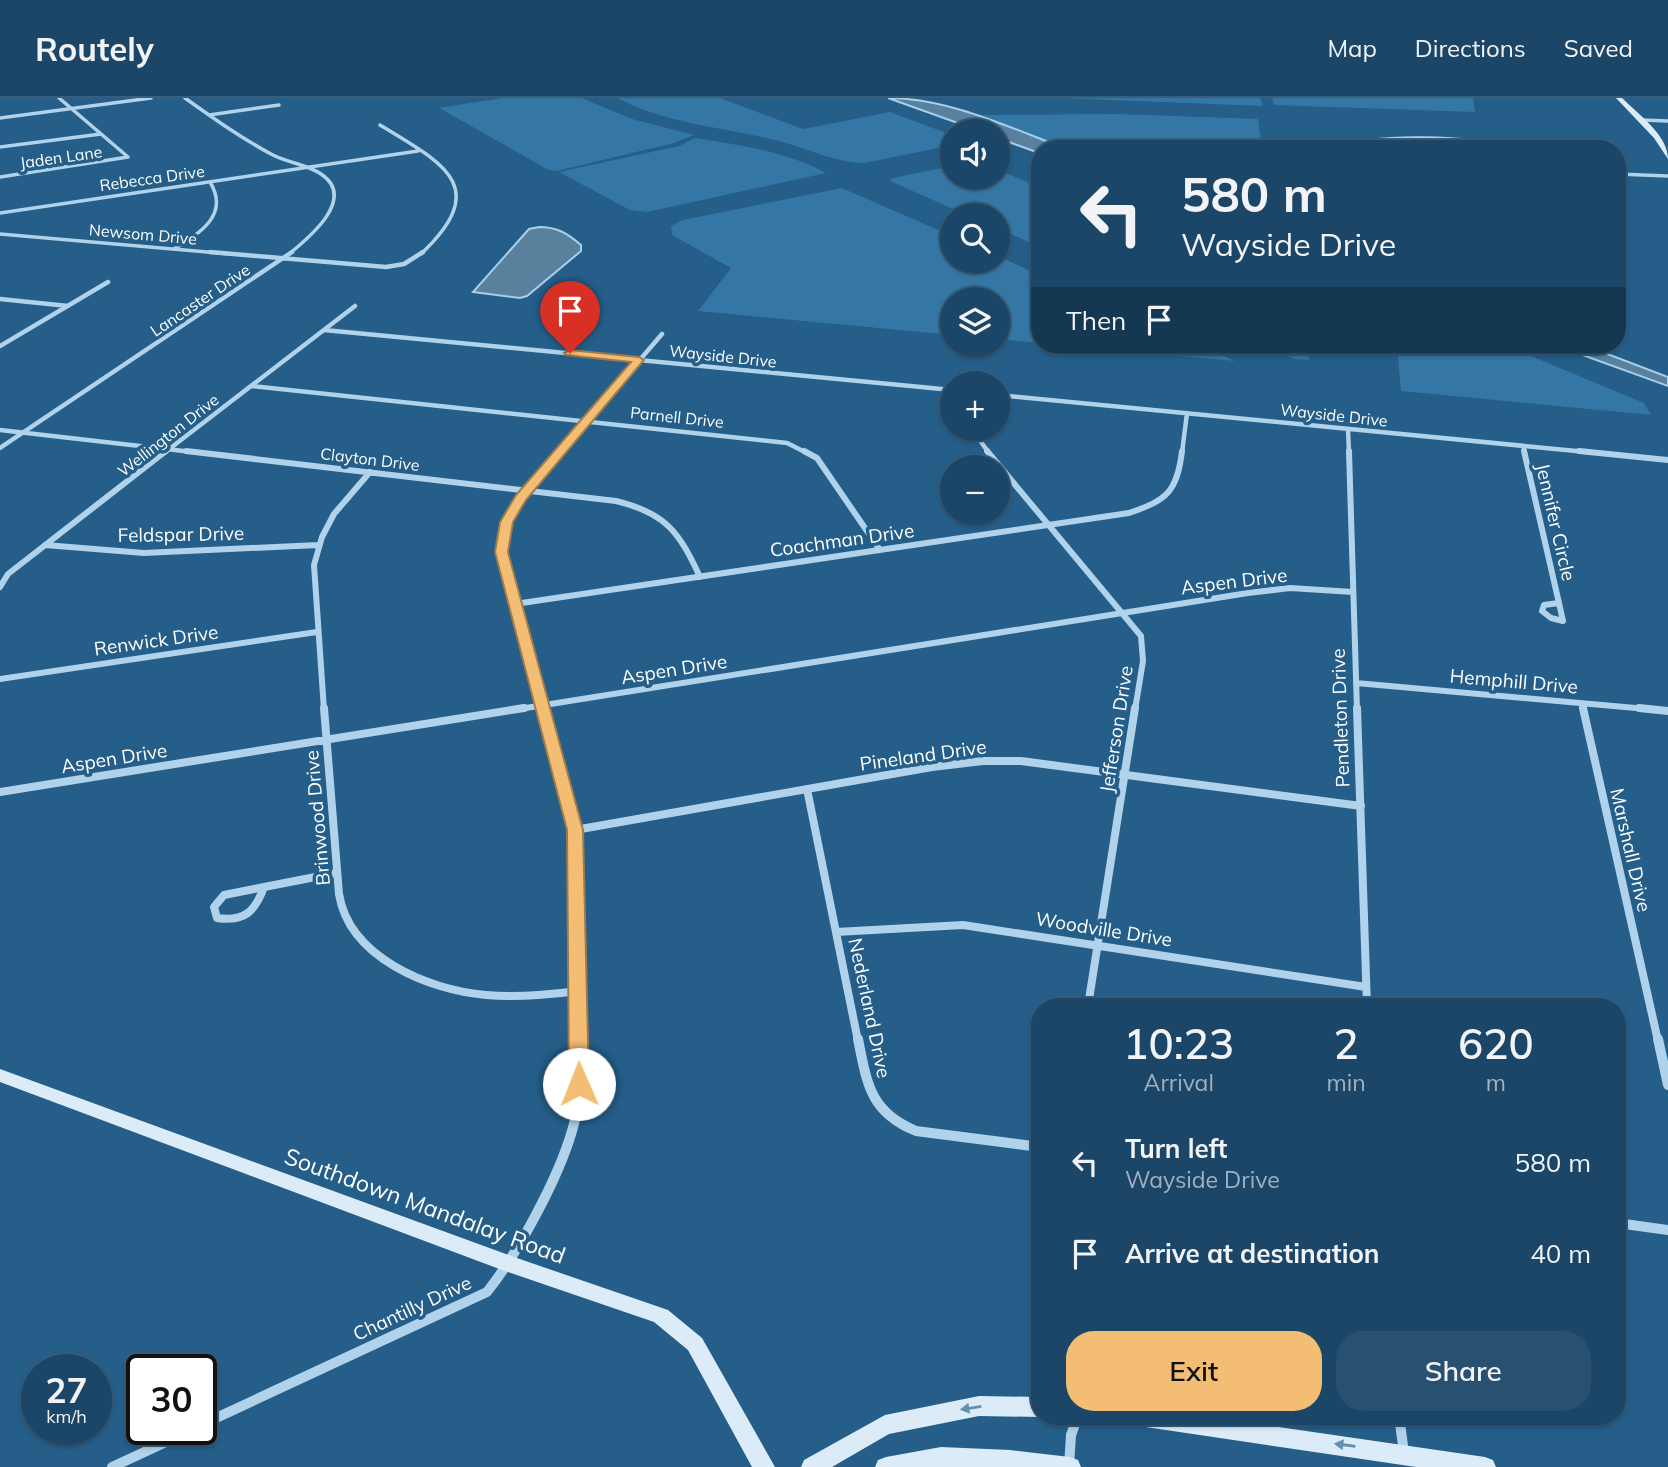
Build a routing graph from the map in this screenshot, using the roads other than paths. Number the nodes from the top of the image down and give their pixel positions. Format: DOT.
graph roads {
  1 [pos="59,98"];
  2 [pos="151,98"];
  3 [pos="185,98"];
  4 [pos="1619,98"];
  5 [pos="279,105"];
  6 [pos="72,109"];
  7 [pos="209,115"];
  8 [pos="0,118"];
  9 [pos="1642,120"];
  10 [pos="1668,121"];
  11 [pos="380,125"];
  12 [pos="101,134"];
  13 [pos="1365,140"];
  14 [pos="1390,140"];
  15 [pos="0,147"];
  16 [pos="419,151"];
  17 [pos="1668,157"];
  18 [pos="307,167"];
  19 [pos="1626,173"];
  20 [pos="1668,176"];
  21 [pos="0,177"];
  22 [pos="210,182"];
  23 [pos="0,213"];
  24 [pos="0,234"];
  25 [pos="173,249"];
  26 [pos="284,258"];
  27 [pos="108,282"];
  28 [pos="0,299"];
  29 [pos="68,306"];
  30 [pos="355,306"];
  31 [pos="324,330"];
  32 [pos="662,334"];
  33 [pos="0,346"];
  34 [pos="639,360"];
  35 [pos="252,386"];
  36 [pos="940,389"];
  37 [pos="1010,396"];
  38 [pos="1186,413"];
  39 [pos="587,420"];
  40 [pos="0,429"];
  41 [pos="1348,429"];
  42 [pos="23,432"];
  43 [pos="981,441"];
  44 [pos="1523,446"];
  45 [pos="0,448"];
  46 [pos="169,449"];
  47 [pos="1668,460"];
  48 [pos="370,472"];
  49 [pos="528,490"];
  50 [pos="1050,526"];
  51 [pos="44,545"];
  52 [pos="318,545"];
  53 [pos="880,550"];
  54 [pos="700,577"];
  55 [pos="0,587"];
  56 [pos="1353,592"];
  57 [pos="1559,603"];
  58 [pos="515,604"];
  59 [pos="1124,612"];
  60 [pos="317,632"];
  61 [pos="0,679"];
  62 [pos="1356,683"];
  63 [pos="1582,703"];
  64 [pos="542,706"];
  65 [pos="1668,711"];
  66 [pos="326,740"];
  67 [pos="1125,774"];
  68 [pos="807,789"];
  69 [pos="0,793"];
  70 [pos="1360,806"];
  71 [pos="575,830"];
  72 [pos="336,873"];
  73 [pos="264,887"];
  74 [pos="836,932"];
  75 [pos="1098,944"];
  76 [pos="1366,987"];
  77 [pos="578,991"];
  78 [pos="1089,998"];
  79 [pos="1367,998"];
  80 [pos="0,1075"];
  81 [pos="1668,1085"];
  82 [pos="1031,1146"];
  83 [pos="1626,1224"];
  84 [pos="1668,1230"];
  85 [pos="509,1264"];
  86 [pos="1031,1407"];
  87 [pos="217,1418"];
  88 [pos="1075,1425"];
  89 [pos="1190,1425"];
  90 [pos="1401,1425"];
  91 [pos="160,1445"];
  92 [pos="1377,1458"];
  93 [pos="1410,1459"];
  94 [pos="112,1467"];
  95 [pos="764,1467"];
  96 [pos="812,1467"];
  97 [pos="886,1467"];
  98 [pos="1070,1467"];
  99 [pos="1485,1467"];
  1 -- 6 [label="street"];
  2 -- 6 [label="street"];
  3 -- 7 [label="street, Lancaster Drive"];
  4 -- 9 [label="street"];
  5 -- 7 [label="street"];
  6 -- 8 [label="street"];
  6 -- 12 [label="street"];
  7 -- 18 [label="street, Lancaster Drive"];
  9 -- 10 [label="street"];
  9 -- 17 [label="street"];
  11 -- 16 [label="street, Newsom Drive"];
  12 -- 15 [label="street"];
  12 -- 21 [label="street, Jaden Lane"];
  13 -- 14 [label="street"];
  16 -- 18 [label="street, Rebecca Drive"];
  16 -- 26 [label="street, Newsom Drive"];
  18 -- 22 [label="street, Rebecca Drive"];
  18 -- 26 [label="street, Lancaster Drive"];
  19 -- 20 [label="street"];
  22 -- 23 [label="street, Rebecca Drive"];
  22 -- 25 [label="street"];
  24 -- 25 [label="street, Newsom Drive"];
  25 -- 26 [label="street, Newsom Drive"];
  26 -- 42 [label="street, Lancaster Drive"];
  27 -- 29 [label="street"];
  28 -- 29 [label="street"];
  29 -- 33 [label="street"];
  30 -- 31 [label="street, Wellington Drive"];
  31 -- 34 [label="street, Wayside Drive"];
  31 -- 35 [label="street, Wellington Drive"];
  32 -- 34 [label="street, Chantilly Drive"];
  34 -- 36 [label="street, Wayside Drive"];
  34 -- 39 [label="street, Chantilly Drive"];
  35 -- 39 [label="street, Parnell Drive"];
  35 -- 46 [label="street, Wellington Drive"];
  37 -- 38 [label="street, Wayside Drive"];
  38 -- 41 [label="street, Wayside Drive"];
  38 -- 50 [label="street, Coachman Drive"];
  39 -- 49 [label="street, Chantilly Drive"];
  39 -- 53 [label="street, Parnell Drive"];
  40 -- 42 [label="street, Clayton Drive"];
  41 -- 44 [label="street, Wayside Drive"];
  41 -- 56 [label="street, Pendleton Drive"];
  42 -- 45 [label="street, Lancaster Drive"];
  42 -- 46 [label="street, Clayton Drive"];
  43 -- 50 [label="street, Jefferson Drive"];
  44 -- 47 [label="street, Wayside Drive"];
  44 -- 57 [label="street, Jennifer Circle"];
  46 -- 48 [label="street, Clayton Drive"];
  46 -- 51 [label="street, Wellington Drive"];
  48 -- 49 [label="street, Clayton Drive"];
  48 -- 52 [label="street, Brinwood Drive"];
  49 -- 54 [label="street, Clayton Drive"];
  49 -- 58 [label="street, Chantilly Drive"];
  50 -- 53 [label="street, Coachman Drive"];
  50 -- 59 [label="street, Jefferson Drive"];
  51 -- 52 [label="street, Feldspar Drive"];
  51 -- 55 [label="street, Wellington Drive"];
  52 -- 60 [label="street, Brinwood Drive"];
  53 -- 54 [label="street, Coachman Drive"];
  54 -- 58 [label="street, Coachman Drive"];
  56 -- 59 [label="street, Aspen Drive"];
  56 -- 62 [label="street, Pendleton Drive"];
  57 -- 57 [label="street, Jennifer Circle"];
  58 -- 64 [label="street, Chantilly Drive"];
  59 -- 64 [label="street, Aspen Drive"];
  59 -- 67 [label="street, Jefferson Drive"];
  60 -- 61 [label="street, Renwick Drive"];
  60 -- 66 [label="street, Brinwood Drive"];
  62 -- 63 [label="street, Hemphill Drive"];
  62 -- 70 [label="street, Pendleton Drive"];
  63 -- 65 [label="street, Hemphill Drive"];
  63 -- 81 [label="street, Marshall Drive"];
  64 -- 66 [label="street, Aspen Drive"];
  64 -- 71 [label="street, Chantilly Drive"];
  66 -- 69 [label="street, Aspen Drive"];
  66 -- 72 [label="street, Brinwood Drive"];
  67 -- 68 [label="street, Pineland Drive"];
  67 -- 70 [label="street, Pineland Drive"];
  67 -- 75 [label="street, Jefferson Drive"];
  68 -- 71 [label="street, Pineland Drive"];
  68 -- 74 [label="street, Nederland Drive"];
  70 -- 76 [label="street, Pendleton Drive"];
  71 -- 77 [label="street, Chantilly Drive"];
  72 -- 73 [label="street"];
  72 -- 77 [label="street, Brinwood Drive"];
  73 -- 73 [label="street"];
  74 -- 75 [label="street, Woodville Drive"];
  74 -- 82 [label="street, Nederland Drive"];
  75 -- 76 [label="street, Woodville Drive"];
  75 -- 78 [label="street, Jefferson Drive"];
  76 -- 79 [label="street, Pendleton Drive"];
  77 -- 85 [label="street, Chantilly Drive"];
  80 -- 85 [label="street, Southdown Mandalay Road"];
  83 -- 84 [label="street"];
  85 -- 87 [label="street, Chantilly Drive"];
  85 -- 95 [label="street, Southdown Mandalay Road"];
  86 -- 96 [label="street, one-way"];
  88 -- 98 [label="street"];
  92 -- 89 [label="street, one-way"];
  90 -- 93 [label="street"];
  91 -- 94 [label="street"];
  92 -- 93 [label="street"];
  93 -- 99 [label="street"];
  97 -- 98 [label="street"];
}
